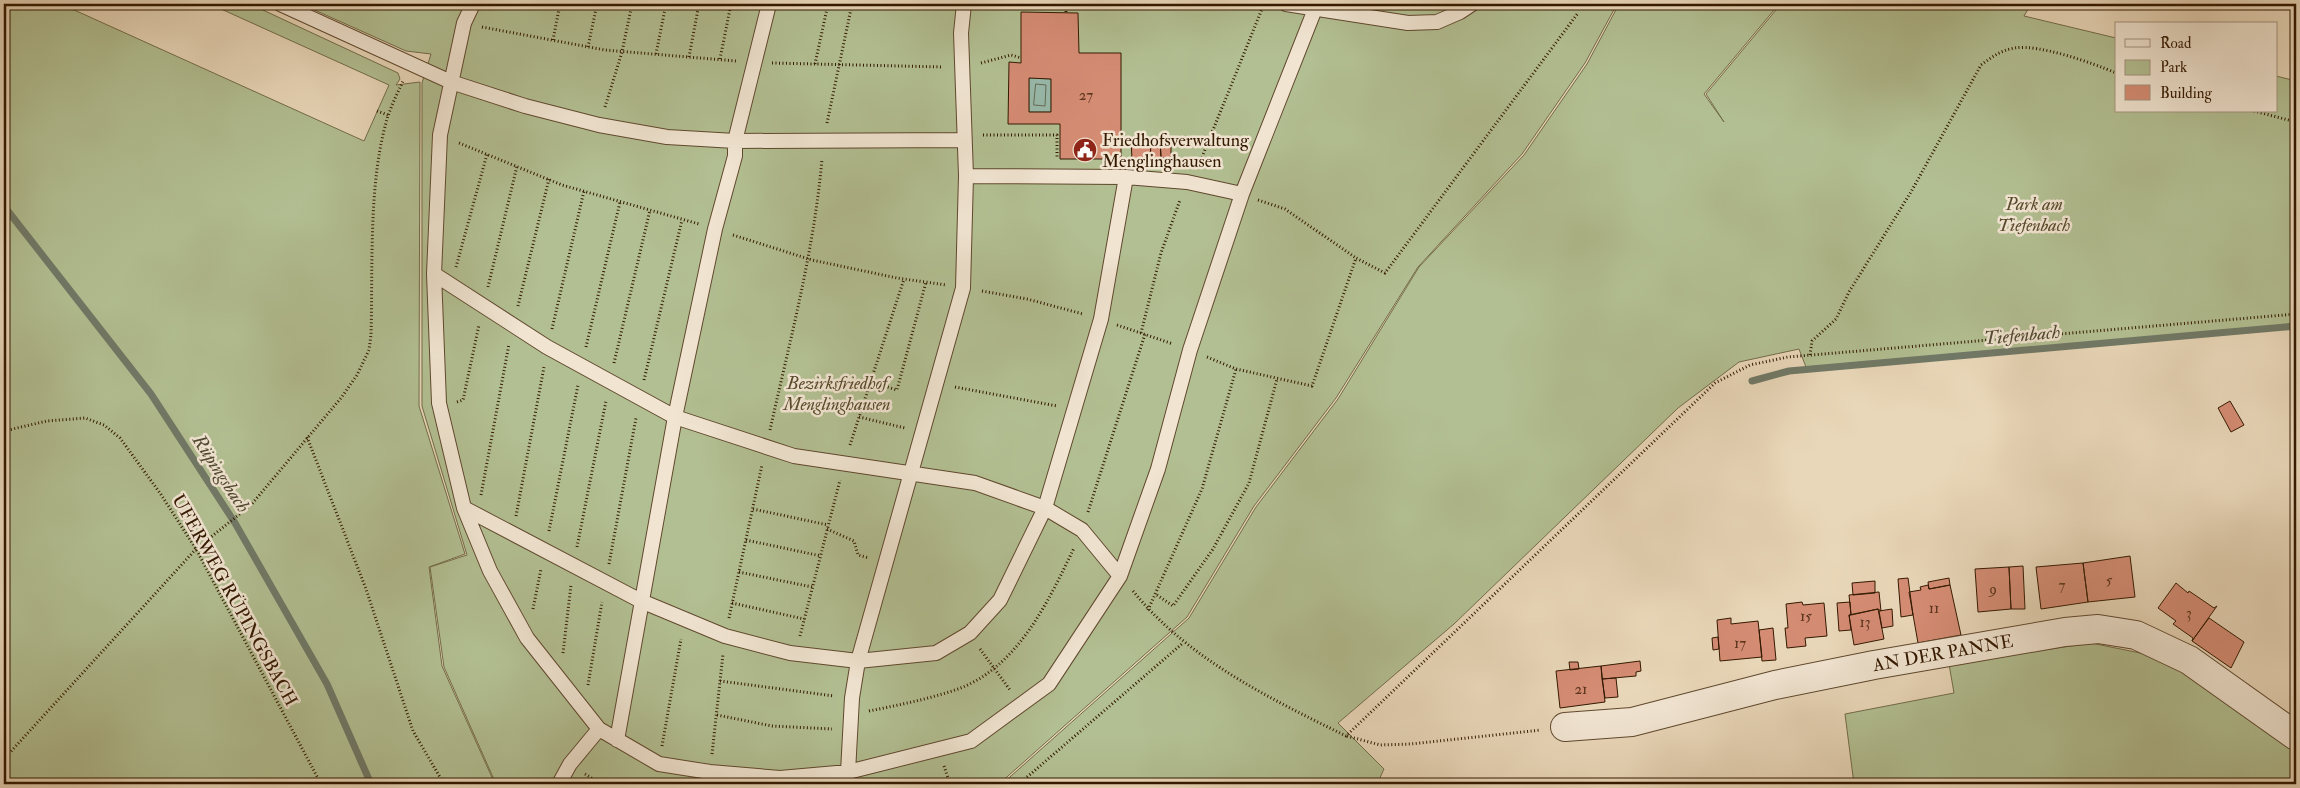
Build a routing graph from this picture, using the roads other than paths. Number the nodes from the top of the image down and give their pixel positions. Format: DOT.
graph roads {
  1 [pos="280,4"];
  2 [pos="473,4"];
  3 [pos="769,4"];
  4 [pos="964,4"];
  5 [pos="1286,4"];
  6 [pos="1472,4"];
  7 [pos="1316,7"];
  8 [pos="451,82"];
  9 [pos="964,138"];
  10 [pos="735,141"];
  11 [pos="966,176"];
  12 [pos="1126,177"];
  13 [pos="1242,194"];
  14 [pos="434,274"];
  15 [pos="675,417"];
  16 [pos="910,473"];
  17 [pos="464,508"];
  18 [pos="1046,508"];
  19 [pos="1120,576"];
  20 [pos="641,601"];
  21 [pos="858,661"];
  22 [pos="1565,727"];
  23 [pos="599,729"];
  24 [pos="2296,736"];
  25 [pos="617,740"];
  26 [pos="849,778"];
  27 [pos="559,784"];
  1 -- 8 [label="lane"];
  2 -- 8 [label="lane"];
  3 -- 10 [label="lane"];
  4 -- 9 [label="lane"];
  5 -- 7 [label="lane"];
  6 -- 7 [label="lane"];
  7 -- 13 [label="lane"];
  8 -- 10 [label="lane"];
  8 -- 14 [label="lane"];
  9 -- 10 [label="lane"];
  9 -- 11 [label="lane"];
  10 -- 15 [label="lane"];
  11 -- 12 [label="lane"];
  11 -- 16 [label="lane"];
  12 -- 13 [label="lane"];
  12 -- 18 [label="lane"];
  13 -- 19 [label="lane"];
  14 -- 15 [label="lane"];
  14 -- 17 [label="lane"];
  15 -- 16 [label="lane"];
  15 -- 20 [label="lane"];
  16 -- 18 [label="lane"];
  16 -- 21 [label="lane"];
  17 -- 20 [label="lane"];
  17 -- 23 [label="lane"];
  18 -- 19 [label="lane"];
  18 -- 21 [label="lane"];
  19 -- 26 [label="lane"];
  20 -- 21 [label="lane"];
  20 -- 25 [label="lane"];
  21 -- 26 [label="lane"];
  22 -- 24 [label="street, AN DER PANNE"];
  23 -- 25 [label="lane"];
  23 -- 27 [label="lane"];
  25 -- 26 [label="lane"];
}
